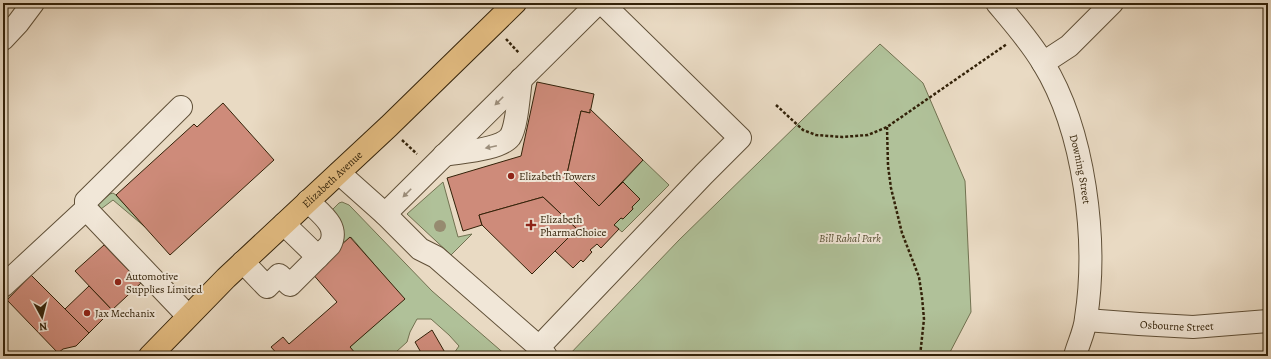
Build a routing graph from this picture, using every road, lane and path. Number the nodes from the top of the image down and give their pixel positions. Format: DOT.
graph roads {
  1 [pos="33,3"];
  2 [pos="515,3"];
  3 [pos="598,3"];
  4 [pos="602,3"];
  5 [pos="997,3"];
  6 [pos="1112,3"];
  7 [pos="3,39"];
  8 [pos="508,42"];
  9 [pos="1011,42"];
  10 [pos="520,53"];
  11 [pos="1044,63"];
  12 [pos="521,79"];
  13 [pos="776,105"];
  14 [pos="182,108"];
  15 [pos="887,127"];
  16 [pos="406,143"];
  17 [pos="444,155"];
  18 [pos="420,157"];
  19 [pos="339,173"];
  20 [pos="308,201"];
  21 [pos="86,209"];
  22 [pos="385,214"];
  23 [pos="284,224"];
  24 [pos="318,257"];
  25 [pos="243,262"];
  26 [pos="3,286"];
  27 [pos="188,316"];
  28 [pos="1086,320"];
  29 [pos="1268,322"];
  30 [pos="542,351"];
  31 [pos="150,356"];
  32 [pos="920,356"];
  33 [pos="1075,356"];
  1 -- 7 [label="street"];
  2 -- 19 [label="main road, Elizabeth Avenue"];
  3 -- 12 [label="street"];
  4 -- 30 [label="street"];
  5 -- 11 [label="street, Downing Street"];
  6 -- 11 [label="street"];
  8 -- 10 [label="path"];
  9 -- 15 [label="path"];
  11 -- 28 [label="street, Downing Street"];
  12 -- 17 [label="street, one-way"];
  12 -- 17 [label="street, one-way"];
  13 -- 15 [label="path"];
  14 -- 21 [label="street"];
  15 -- 32 [label="path"];
  16 -- 18 [label="path"];
  17 -- 22 [label="street, one-way"];
  19 -- 20 [label="main road, Elizabeth Avenue"];
  19 -- 22 [label="street"];
  20 -- 23 [label="main road, Elizabeth Avenue"];
  20 -- 24 [label="street"];
  21 -- 26 [label="street"];
  21 -- 27 [label="street"];
  22 -- 30 [label="street"];
  23 -- 24 [label="street"];
  23 -- 25 [label="main road, Elizabeth Avenue"];
  24 -- 25 [label="street"];
  25 -- 27 [label="main road, Elizabeth Avenue"];
  27 -- 31 [label="main road, Elizabeth Avenue"];
  28 -- 29 [label="street, Osbourne Street"];
  28 -- 33 [label="street, Downing Street"];
}
